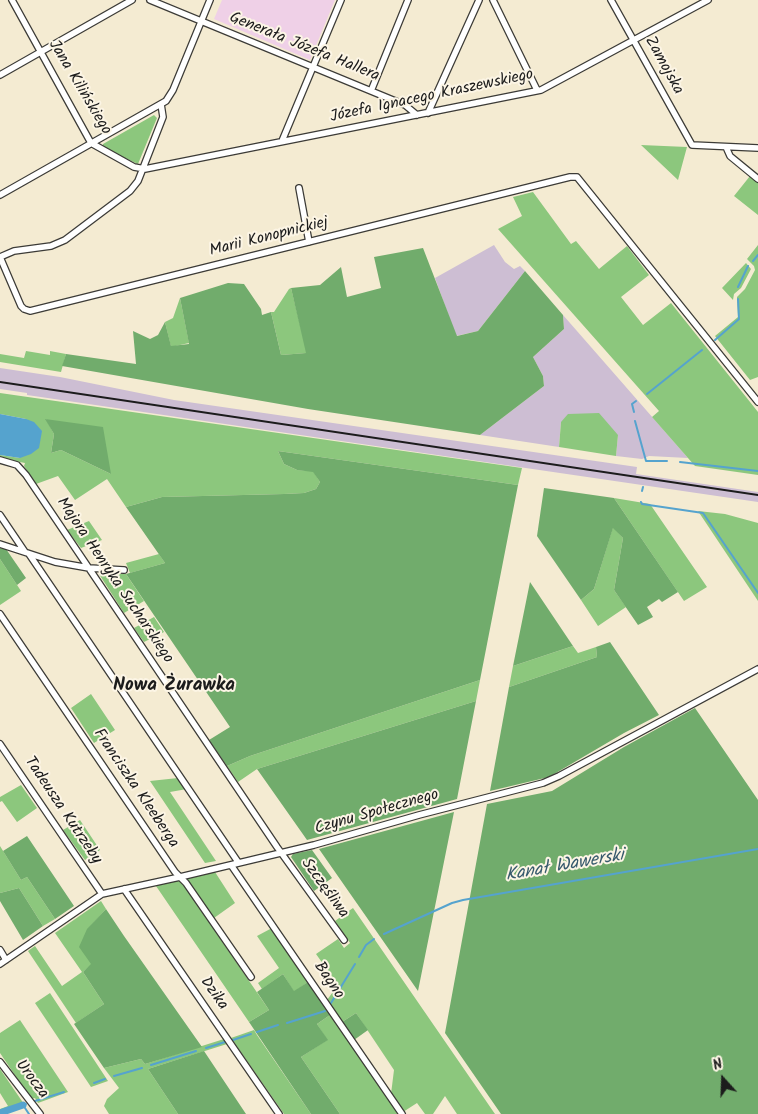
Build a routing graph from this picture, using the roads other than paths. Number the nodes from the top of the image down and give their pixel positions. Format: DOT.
graph roads {
  1 [pos="12,0"];
  2 [pos="132,0"];
  3 [pos="150,0"];
  4 [pos="210,0"];
  5 [pos="341,0"];
  6 [pos="408,0"];
  7 [pos="479,0"];
  8 [pos="493,0"];
  9 [pos="611,0"];
  10 [pos="708,0"];
  11 [pos="202,21"];
  12 [pos="633,40"];
  13 [pos="41,52"];
  14 [pos="314,67"];
  15 [pos="0,75"];
  16 [pos="537,90"];
  17 [pos="371,91"];
  18 [pos="162,104"];
  19 [pos="428,113"];
  20 [pos="417,115"];
  21 [pos="289,127"];
  22 [pos="297,138"];
  23 [pos="282,141"];
  24 [pos="92,144"];
  25 [pos="726,147"];
  26 [pos="758,148"];
  27 [pos="143,169"];
  28 [pos="758,179"];
  29 [pos="299,188"];
  30 [pos="0,195"];
  31 [pos="310,242"];
  32 [pos="0,257"];
  33 [pos="758,402"];
  34 [pos="0,460"];
  35 [pos="0,514"];
  36 [pos="0,544"];
  37 [pos="27,553"];
  38 [pos="89,568"];
  39 [pos="124,570"];
  40 [pos="0,614"];
  41 [pos="758,669"];
  42 [pos="0,744"];
  43 [pos="281,853"];
  44 [pos="238,862"];
  45 [pos="231,865"];
  46 [pos="180,878"];
  47 [pos="124,889"];
  48 [pos="102,894"];
  49 [pos="344,940"];
  50 [pos="0,950"];
  51 [pos="6,960"];
  52 [pos="0,964"];
  53 [pos="250,978"];
  54 [pos="0,1062"];
  55 [pos="40,1114"];
  56 [pos="279,1114"];
  57 [pos="402,1114"];
  1 -- 13 [label="street, Jana Kilińskiego"];
  2 -- 13 [label="street"];
  3 -- 11 [label="street, Generała Józefa Hallera"];
  4 -- 11 [label="street"];
  5 -- 14 [label="street"];
  6 -- 17 [label="street"];
  7 -- 19 [label="street"];
  8 -- 16 [label="street"];
  9 -- 12 [label="street, Zamojska"];
  10 -- 12 [label="street, Józefa Ignacego Kraszewskiego"];
  11 -- 14 [label="street, Generała Józefa Hallera"];
  11 -- 18 [label="street"];
  12 -- 16 [label="street, Józefa Ignacego Kraszewskiego"];
  12 -- 25 [label="street, Zamojska"];
  13 -- 15 [label="street"];
  13 -- 24 [label="street, Jana Kilińskiego"];
  14 -- 17 [label="street, Generała Józefa Hallera"];
  14 -- 21 [label="street"];
  16 -- 19 [label="street, Józefa Ignacego Kraszewskiego"];
  17 -- 20 [label="street, Generała Józefa Hallera"];
  18 -- 24 [label="street"];
  18 -- 27 [label="street"];
  19 -- 20 [label="street, Józefa Ignacego Kraszewskiego"];
  20 -- 22 [label="street, Józefa Ignacego Kraszewskiego"];
  21 -- 22 [label="street"];
  21 -- 23 [label="street"];
  22 -- 23 [label="street, Józefa Ignacego Kraszewskiego"];
  23 -- 27 [label="street, Józefa Ignacego Kraszewskiego"];
  24 -- 27 [label="street, Jana Kilińskiego"];
  24 -- 30 [label="street"];
  25 -- 26 [label="street"];
  25 -- 28 [label="street"];
  27 -- 32 [label="street"];
  29 -- 31 [label="street"];
  31 -- 32 [label="street, Marii Konopnickiej"];
  31 -- 33 [label="street, Marii Konopnickiej"];
  34 -- 38 [label="street, Majora Henryka Sucharskiego"];
  35 -- 37 [label="street"];
  36 -- 37 [label="street"];
  37 -- 38 [label="street"];
  37 -- 44 [label="street"];
  38 -- 39 [label="street"];
  38 -- 43 [label="street, Majora Henryka Sucharskiego"];
  40 -- 46 [label="street, Franciszka Kleeberga"];
  41 -- 43 [label="street, Czynu Społecznego"];
  42 -- 48 [label="street, Tadeusza Kutrzeby"];
  43 -- 44 [label="street, Czynu Społecznego"];
  43 -- 49 [label="street, Szczęśliwa"];
  44 -- 45 [label="street, Czynu Społecznego"];
  45 -- 46 [label="street, Czynu Społecznego"];
  45 -- 57 [label="street, Bagno"];
  46 -- 47 [label="street, Czynu Społecznego"];
  46 -- 53 [label="street, Franciszka Kleeberga"];
  47 -- 48 [label="street, Czynu Społecznego"];
  47 -- 56 [label="street, Dzika"];
  48 -- 51 [label="street, Czynu Społecznego"];
  50 -- 51 [label="street"];
  51 -- 52 [label="street, Czynu Społecznego"];
  54 -- 55 [label="street, Urocza"];
}
